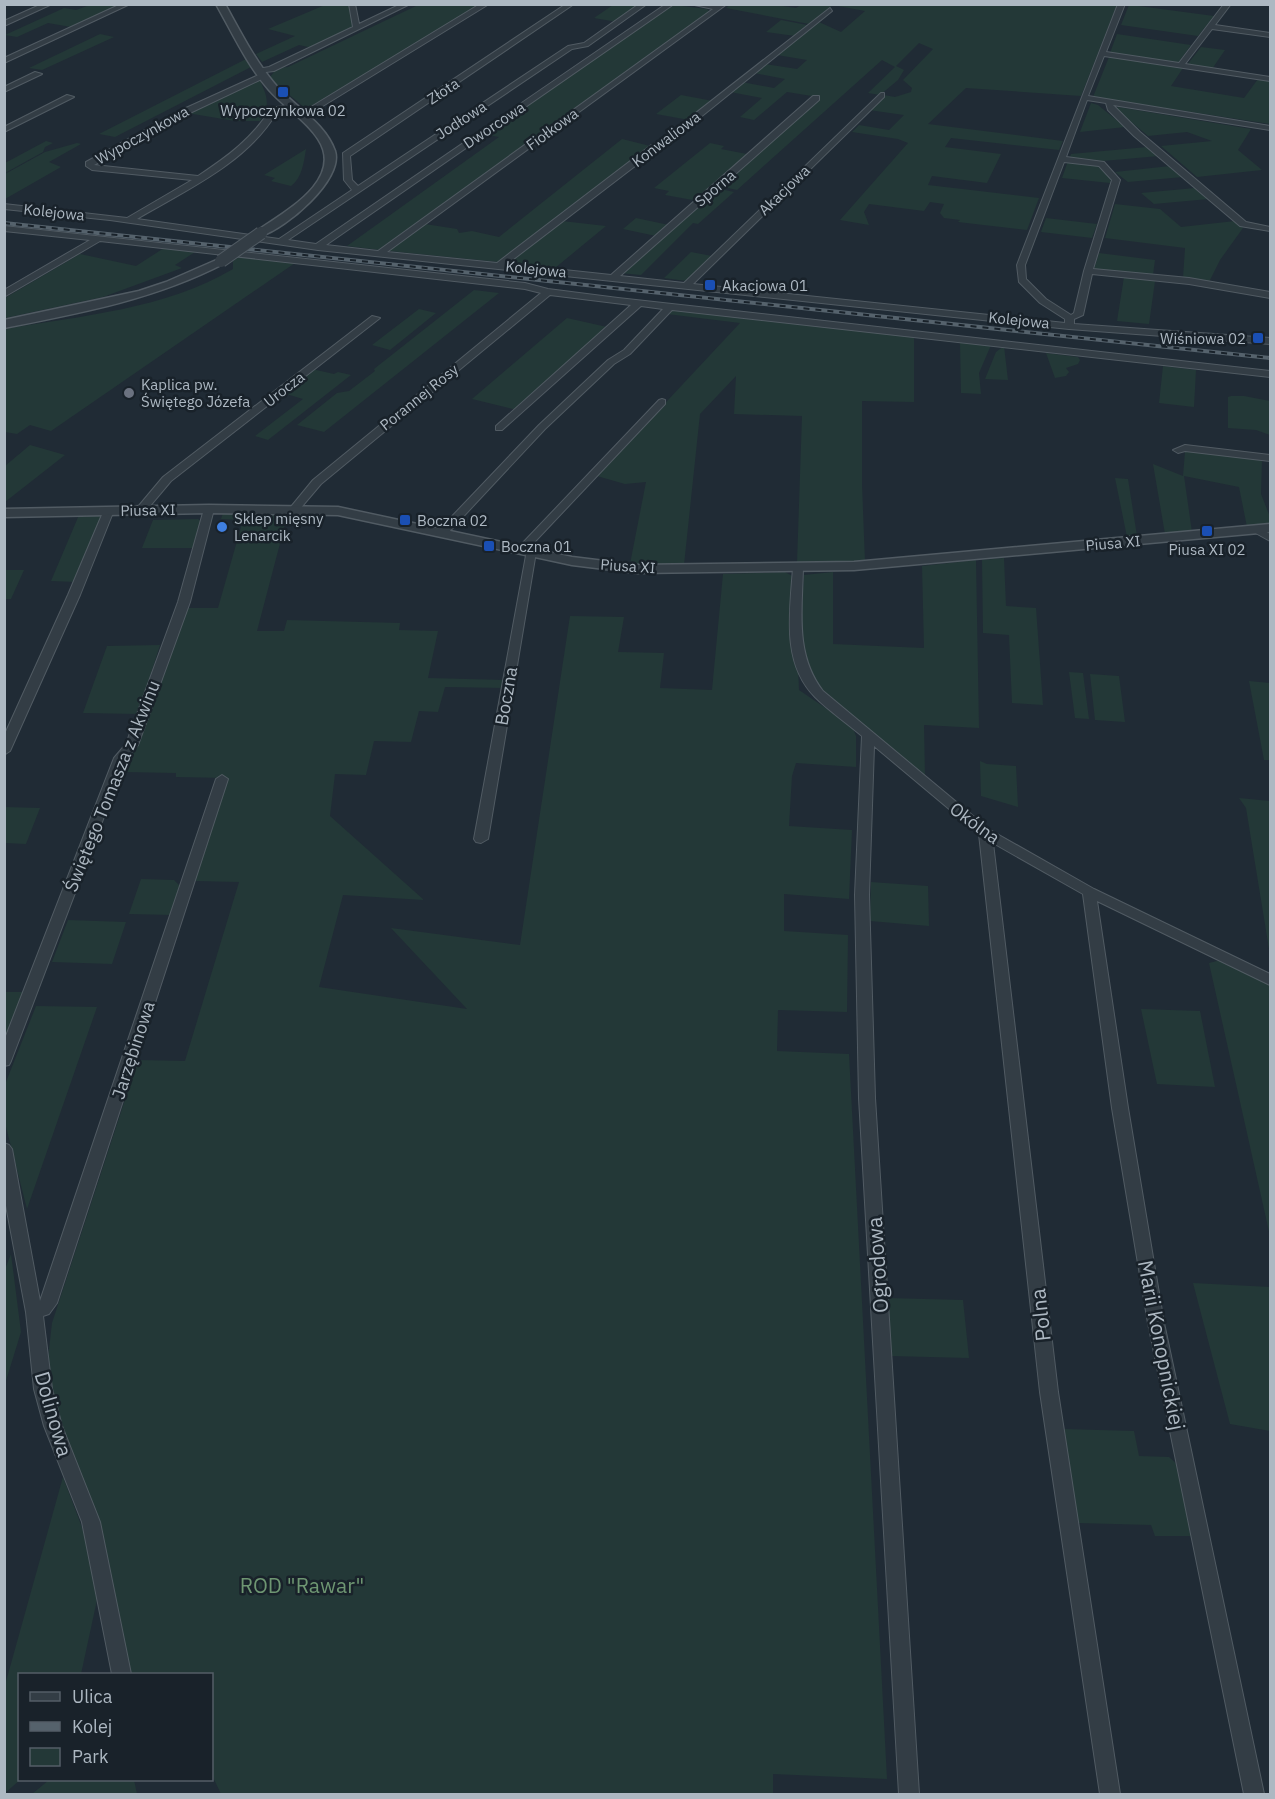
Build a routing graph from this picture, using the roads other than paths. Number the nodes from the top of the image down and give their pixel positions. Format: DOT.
graph roads {
  1 [pos="49,4"];
  2 [pos="127,4"];
  3 [pos="220,4"];
  4 [pos="352,4"];
  5 [pos="407,4"];
  6 [pos="486,4"];
  7 [pos="571,4"];
  8 [pos="644,4"];
  9 [pos="671,4"];
  10 [pos="693,4"];
  11 [pos="1122,4"];
  12 [pos="1227,4"];
  13 [pos="721,6"];
  14 [pos="830,10"];
  15 [pos="4,24"];
  16 [pos="1211,27"];
  17 [pos="358,28"];
  18 [pos="1270,35"];
  19 [pos="1103,54"];
  20 [pos="4,61"];
  21 [pos="1181,65"];
  22 [pos="262,73"];
  23 [pos="38,74"];
  24 [pos="1270,79"];
  25 [pos="4,90"];
  26 [pos="881,95"];
  27 [pos="70,97"];
  28 [pos="816,98"];
  29 [pos="1086,98"];
  30 [pos="1111,101"];
  31 [pos="291,106"];
  32 [pos="310,110"];
  33 [pos="1270,128"];
  34 [pos="4,130"];
  35 [pos="1061,159"];
  36 [pos="197,178"];
  37 [pos="357,190"];
  38 [pos="4,207"];
  39 [pos="128,221"];
  40 [pos="4,228"];
  41 [pos="1270,229"];
  42 [pos="98,239"];
  43 [pos="280,242"];
  44 [pos="318,247"];
  45 [pos="380,253"];
  46 [pos="499,266"];
  47 [pos="1088,271"];
  48 [pos="614,277"];
  49 [pos="688,284"];
  50 [pos="548,291"];
  51 [pos="4,294"];
  52 [pos="1270,295"];
  53 [pos="639,303"];
  54 [pos="671,306"];
  55 [pos="375,318"];
  56 [pos="1069,322"];
  57 [pos="4,324"];
  58 [pos="1270,341"];
  59 [pos="1270,374"];
  60 [pos="662,402"];
  61 [pos="500,428"];
  62 [pos="1178,450"];
  63 [pos="1270,458"];
  64 [pos="295,508"];
  65 [pos="209,509"];
  66 [pos="108,510"];
  67 [pos="141,510"];
  68 [pos="4,513"];
  69 [pos="1263,529"];
  70 [pos="443,532"];
  71 [pos="1270,538"];
  72 [pos="526,551"];
  73 [pos="798,568"];
  74 [pos="868,735"];
  75 [pos="4,751"];
  76 [pos="222,779"];
  77 [pos="985,833"];
  78 [pos="481,839"];
  79 [pos="1089,892"];
  80 [pos="1270,980"];
  81 [pos="4,1061"];
  82 [pos="4,1149"];
  83 [pos="34,1312"];
  84 [pos="121,1673"];
  85 [pos="909,1794"];
  86 [pos="1110,1794"];
  87 [pos="1254,1794"];
  1 -- 15 [label="street"];
  2 -- 20 [label="street"];
  3 -- 22 [label="street"];
  4 -- 17 [label="street"];
  5 -- 17 [label="street, Wypoczynkowa"];
  6 -- 32 [label="street"];
  7 -- 37 [label="street, Złota"];
  8 -- 37 [label="street, Jodłowa"];
  9 -- 44 [label="street, Dworcowa"];
  10 -- 13 [label="street"];
  11 -- 19 [label="street, Kolejowa"];
  12 -- 16 [label="street"];
  13 -- 45 [label="street, Fiołkowa"];
  14 -- 46 [label="street, Konwaliowa"];
  16 -- 18 [label="street"];
  16 -- 21 [label="street"];
  17 -- 22 [label="street, Wypoczynkowa"];
  19 -- 21 [label="street"];
  19 -- 29 [label="street, Kolejowa"];
  21 -- 24 [label="street"];
  22 -- 31 [label="street"];
  22 -- 36 [label="street, Wypoczynkowa"];
  23 -- 25 [label="street"];
  26 -- 49 [label="street, Akacjowa"];
  27 -- 34 [label="street"];
  28 -- 48 [label="street, Sporna"];
  29 -- 30 [label="street"];
  29 -- 35 [label="street, Kolejowa"];
  30 -- 33 [label="street"];
  30 -- 41 [label="street"];
  31 -- 36 [label="street"];
  31 -- 57 [label="street, bridge"];
  35 -- 47 [label="street"];
  35 -- 56 [label="street, Kolejowa"];
  36 -- 39 [label="street"];
  37 -- 43 [label="street, Jodłowa"];
  38 -- 39 [label="street, Kolejowa"];
  39 -- 43 [label="street, Kolejowa"];
  40 -- 42 [label="street, Kolejowa"];
  42 -- 50 [label="street, Kolejowa"];
  42 -- 51 [label="street"];
  43 -- 44 [label="street, Kolejowa"];
  44 -- 45 [label="street, Kolejowa"];
  45 -- 46 [label="street, Kolejowa"];
  46 -- 48 [label="street, Kolejowa"];
  47 -- 52 [label="street"];
  47 -- 56 [label="street"];
  48 -- 49 [label="street, Kolejowa"];
  49 -- 56 [label="street, Kolejowa"];
  50 -- 53 [label="street, Kolejowa"];
  50 -- 64 [label="street, Porannej Rosy"];
  53 -- 54 [label="street, Kolejowa"];
  53 -- 61 [label="street"];
  54 -- 59 [label="street, Kolejowa"];
  54 -- 70 [label="street"];
  55 -- 67 [label="street, Urocza"];
  56 -- 58 [label="street, Kolejowa"];
  60 -- 72 [label="street"];
  62 -- 63 [label="street"];
  64 -- 65 [label="street, Piusa XI"];
  64 -- 70 [label="street, Piusa XI"];
  65 -- 67 [label="street, Piusa XI"];
  65 -- 81 [label="street, Świętego Tomasza z Akwinu"];
  66 -- 67 [label="street, Piusa XI"];
  66 -- 68 [label="street, Piusa XI"];
  66 -- 75 [label="street"];
  69 -- 71 [label="street"];
  69 -- 73 [label="street, Piusa XI"];
  70 -- 72 [label="street, Piusa XI"];
  72 -- 73 [label="street, Piusa XI"];
  72 -- 78 [label="street, Boczna"];
  73 -- 74 [label="street, Okólna"];
  74 -- 77 [label="street, Okólna"];
  74 -- 85 [label="street, Ogrodowa"];
  76 -- 83 [label="street, Jarzębinowa"];
  77 -- 79 [label="street, Okólna"];
  77 -- 86 [label="street, Polna"];
  79 -- 80 [label="street, Okólna"];
  79 -- 87 [label="street, Marii Konopnickiej"];
  82 -- 83 [label="street, Dolinowa"];
  83 -- 84 [label="street, Dolinowa"];
}
